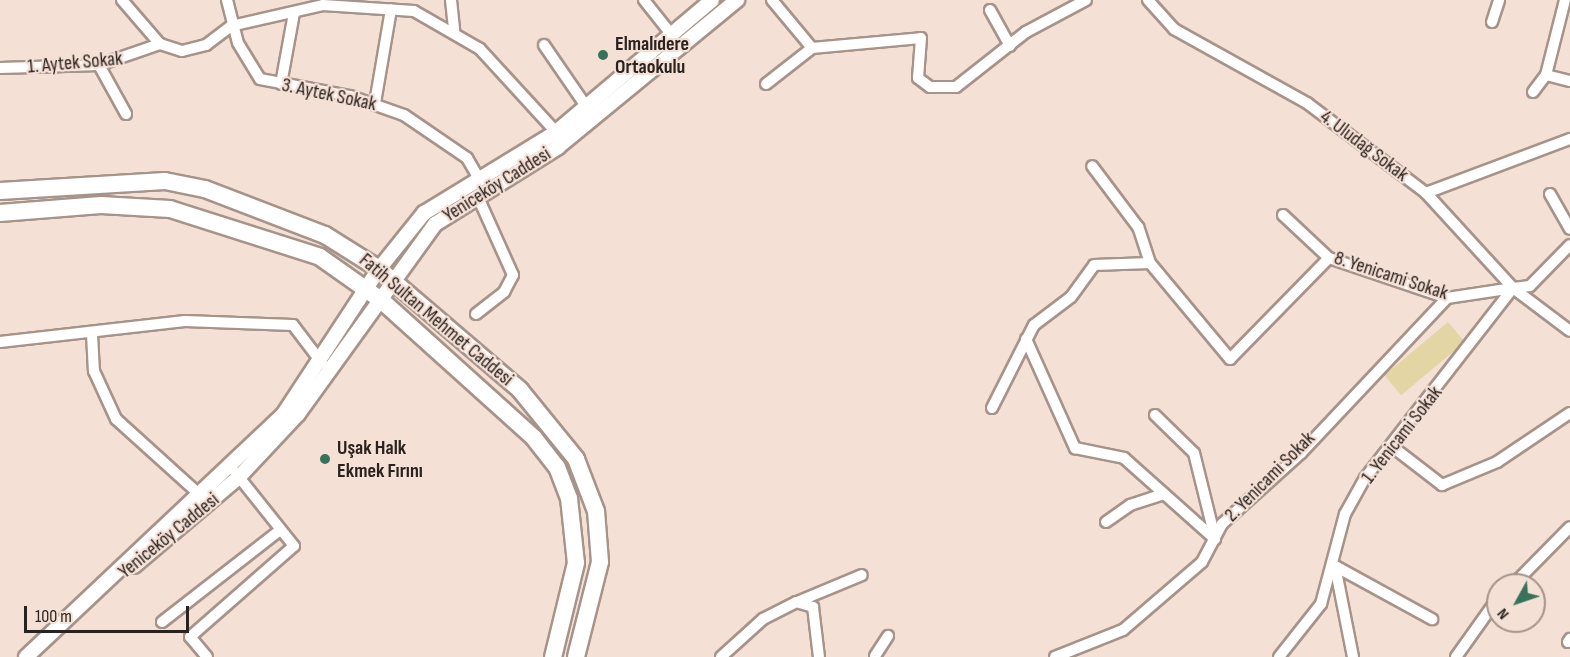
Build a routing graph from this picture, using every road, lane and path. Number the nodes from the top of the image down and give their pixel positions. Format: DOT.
graph roads {
  1 [pos="122,0"];
  2 [pos="227,0"];
  3 [pos="451,0"];
  4 [pos="644,0"];
  5 [pos="737,0"];
  6 [pos="771,0"];
  7 [pos="1086,0"];
  8 [pos="1148,0"];
  9 [pos="1565,0"];
  10 [pos="1497,1"];
  11 [pos="710,2"];
  12 [pos="374,4"];
  13 [pos="300,8"];
  14 [pos="391,9"];
  15 [pos="990,10"];
  16 [pos="718,16"];
  17 [pos="1492,22"];
  18 [pos="231,26"];
  19 [pos="454,31"];
  20 [pos="671,34"];
  21 [pos="160,44"];
  22 [pos="544,45"];
  23 [pos="1010,46"];
  24 [pos="812,48"];
  25 [pos="99,65"];
  26 [pos="0,68"];
  27 [pos="1546,75"];
  28 [pos="1570,81"];
  29 [pos="281,84"];
  30 [pos="766,84"];
  31 [pos="1533,92"];
  32 [pos="375,103"];
  33 [pos="586,106"];
  34 [pos="126,114"];
  35 [pos="556,132"];
  36 [pos="1570,138"];
  37 [pos="1092,166"];
  38 [pos="480,179"];
  39 [pos="0,191"];
  40 [pos="1426,193"];
  41 [pos="1550,194"];
  42 [pos="478,197"];
  43 [pos="0,213"];
  44 [pos="1284,214"];
  45 [pos="1570,229"];
  46 [pos="1570,245"];
  47 [pos="1329,258"];
  48 [pos="1150,263"];
  49 [pos="379,269"];
  50 [pos="393,281"];
  51 [pos="1513,288"];
  52 [pos="367,290"];
  53 [pos="1447,298"];
  54 [pos="381,300"];
  55 [pos="476,314"];
  56 [pos="1570,331"];
  57 [pos="92,334"];
  58 [pos="1026,339"];
  59 [pos="0,342"];
  60 [pos="322,363"];
  61 [pos="992,408"];
  62 [pos="1570,413"];
  63 [pos="1155,415"];
  64 [pos="1394,448"];
  65 [pos="230,466"];
  66 [pos="239,477"];
  67 [pos="199,494"];
  68 [pos="1164,494"];
  69 [pos="1106,522"];
  70 [pos="280,530"];
  71 [pos="1570,530"];
  72 [pos="1215,538"];
  73 [pos="1335,566"];
  74 [pos="1525,573"];
  75 [pos="862,575"];
  76 [pos="104,583"];
  77 [pos="796,602"];
  78 [pos="1486,615"];
  79 [pos="1432,619"];
  80 [pos="162,622"];
  81 [pos="888,636"];
  82 [pos="28,656"];
  83 [pos="875,656"];
  84 [pos="207,657"];
  85 [pos="553,657"];
  86 [pos="576,657"];
  87 [pos="721,657"];
  88 [pos="819,657"];
  89 [pos="1055,657"];
  90 [pos="1279,657"];
  91 [pos="1353,657"];
  92 [pos="1456,657"];
  1 -- 21 [label="street"];
  2 -- 18 [label="street"];
  3 -- 19 [label="street"];
  4 -- 20 [label="street"];
  5 -- 16 [label="street, Yeniceköy Caddesi"];
  6 -- 24 [label="street"];
  7 -- 23 [label="street"];
  8 -- 40 [label="street, 4. Uludağ Sokak"];
  9 -- 27 [label="street"];
  10 -- 17 [label="street"];
  11 -- 16 [label="street"];
  11 -- 20 [label="street, Yeniceköy Caddesi"];
  12 -- 13 [label="street, 1. Aytek Sokak"];
  12 -- 14 [label="street, 1. Aytek Sokak"];
  13 -- 18 [label="street, 1. Aytek Sokak"];
  13 -- 29 [label="street"];
  14 -- 19 [label="street, 1. Aytek Sokak"];
  14 -- 32 [label="street"];
  15 -- 23 [label="street"];
  16 -- 42 [label="street, Yeniceköy Caddesi"];
  18 -- 21 [label="street, 1. Aytek Sokak"];
  18 -- 29 [label="street, 3. Aytek Sokak"];
  19 -- 35 [label="street, 1. Aytek Sokak"];
  20 -- 33 [label="street, Yeniceköy Caddesi"];
  21 -- 25 [label="street, 1. Aytek Sokak"];
  22 -- 33 [label="street"];
  23 -- 24 [label="street"];
  24 -- 30 [label="street"];
  25 -- 26 [label="street, 1. Aytek Sokak"];
  25 -- 34 [label="street"];
  27 -- 28 [label="street"];
  27 -- 31 [label="street"];
  29 -- 32 [label="street, 3. Aytek Sokak"];
  32 -- 38 [label="street, 3. Aytek Sokak"];
  33 -- 35 [label="street, Yeniceköy Caddesi"];
  35 -- 38 [label="street, Yeniceköy Caddesi"];
  36 -- 40 [label="street"];
  37 -- 48 [label="street"];
  38 -- 49 [label="street, Yeniceköy Caddesi"];
  39 -- 49 [label="main road, Fatih Sultan Mehmet Caddesi"];
  40 -- 51 [label="street, 4. Uludağ Sokak"];
  41 -- 45 [label="street"];
  42 -- 50 [label="street, Yeniceköy Caddesi"];
  42 -- 55 [label="street"];
  43 -- 52 [label="main road, Fatih Sultan Mehmet Caddesi"];
  44 -- 47 [label="street, 8. Yenicami Sokak"];
  46 -- 51 [label="street"];
  47 -- 48 [label="street"];
  47 -- 53 [label="street, 8. Yenicami Sokak"];
  48 -- 58 [label="street"];
  49 -- 50 [label="main road, Fatih Sultan Mehmet Caddesi"];
  49 -- 52 [label="street, Yeniceköy Caddesi"];
  50 -- 54 [label="street, Yeniceköy Caddesi"];
  50 -- 86 [label="main road, Fatih Sultan Mehmet Caddesi"];
  51 -- 53 [label="street, 8. Yenicami Sokak"];
  51 -- 56 [label="street, 4. Uludağ Sokak"];
  51 -- 64 [label="street, 1. Yenicami Sokak"];
  52 -- 54 [label="main road, Fatih Sultan Mehmet Caddesi"];
  52 -- 60 [label="street, Yeniceköy Caddesi"];
  53 -- 72 [label="street, 2. Yenicami Sokak"];
  54 -- 66 [label="street, Yeniceköy Caddesi"];
  54 -- 85 [label="main road, Fatih Sultan Mehmet Caddesi"];
  57 -- 59 [label="street"];
  57 -- 60 [label="street"];
  57 -- 67 [label="street"];
  58 -- 61 [label="street"];
  58 -- 68 [label="street"];
  60 -- 65 [label="street, Yeniceköy Caddesi"];
  62 -- 64 [label="street"];
  63 -- 72 [label="street"];
  64 -- 73 [label="street, 1. Yenicami Sokak"];
  65 -- 66 [label="street"];
  65 -- 67 [label="street, Yeniceköy Caddesi"];
  66 -- 70 [label="street"];
  66 -- 76 [label="street, Yeniceköy Caddesi"];
  67 -- 76 [label="street, Yeniceköy Caddesi"];
  68 -- 69 [label="street"];
  68 -- 72 [label="street"];
  70 -- 80 [label="street"];
  70 -- 84 [label="street"];
  71 -- 74 [label="street"];
  72 -- 89 [label="street, 2. Yenicami Sokak"];
  73 -- 79 [label="street"];
  73 -- 90 [label="street, 1. Yenicami Sokak"];
  73 -- 91 [label="street"];
  75 -- 77 [label="street"];
  76 -- 82 [label="street"];
  77 -- 87 [label="street"];
  77 -- 88 [label="street"];
  78 -- 92 [label="street"];
  81 -- 83 [label="street"];
}
